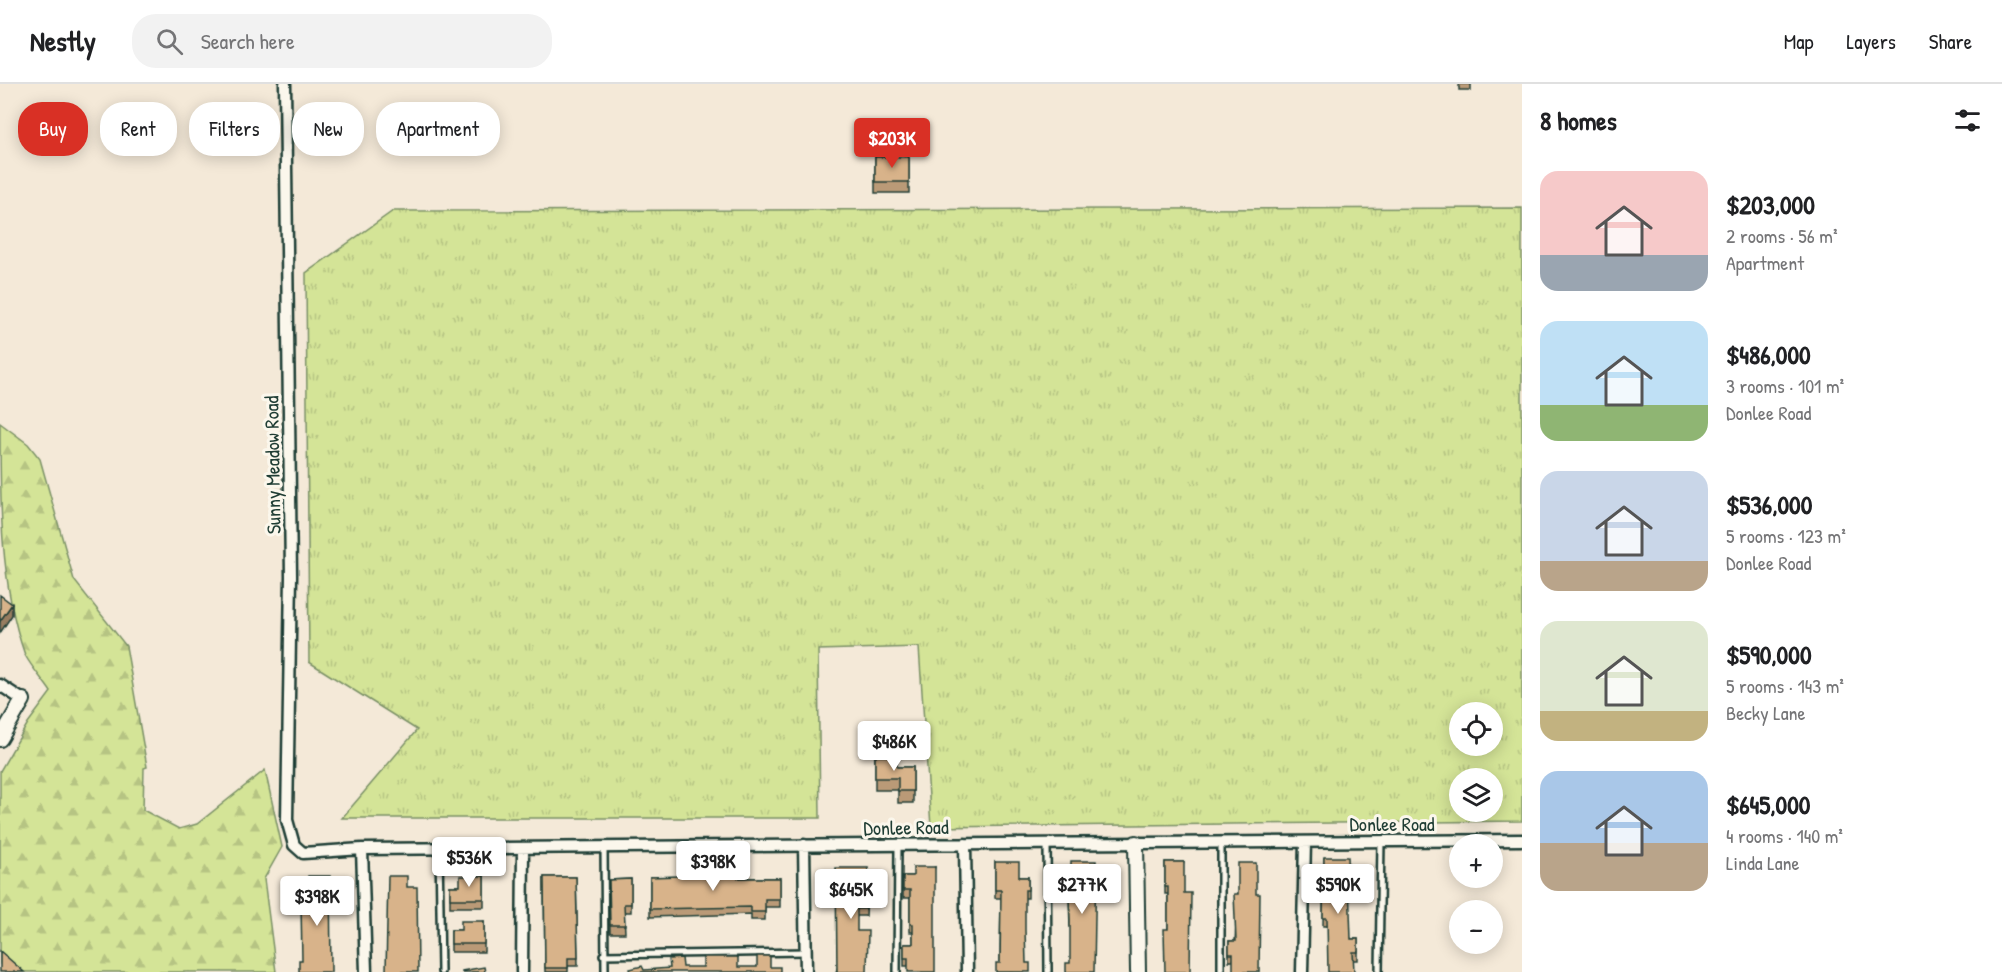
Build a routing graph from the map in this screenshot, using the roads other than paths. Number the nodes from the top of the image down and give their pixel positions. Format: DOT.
graph roads {
  1 [pos="285,84"];
  2 [pos="0,685"];
  3 [pos="23,700"];
  4 [pos="0,739"];
  5 [pos="1522,840"];
  6 [pos="1381,841"];
  7 [pos="1221,842"];
  8 [pos="1305,842"];
  9 [pos="1136,843"];
  10 [pos="965,844"];
  11 [pos="1047,844"];
  12 [pos="294,845"];
  13 [pos="804,845"];
  14 [pos="898,845"];
  15 [pos="604,847"];
  16 [pos="440,848"];
  17 [pos="523,848"];
  18 [pos="362,849"];
  19 [pos="806,952"];
  20 [pos="603,955"];
  21 [pos="366,972"];
  22 [pos="441,972"];
  23 [pos="522,972"];
  24 [pos="605,972"];
  25 [pos="806,972"];
  26 [pos="897,972"];
  27 [pos="967,972"];
  28 [pos="1048,972"];
  29 [pos="1138,972"];
  30 [pos="1221,972"];
  31 [pos="1302,972"];
  32 [pos="1379,972"];
  1 -- 12 [label="street, Sunny Meadow Road"];
  2 -- 3 [label="street"];
  3 -- 4 [label="street"];
  5 -- 6 [label="street, Donlee Road"];
  6 -- 8 [label="street, Donlee Road"];
  6 -- 32 [label="lane"];
  7 -- 8 [label="street, Donlee Road"];
  7 -- 9 [label="street, Donlee Road"];
  7 -- 30 [label="lane"];
  8 -- 31 [label="street"];
  9 -- 11 [label="street, Donlee Road"];
  9 -- 29 [label="street"];
  10 -- 11 [label="street, Donlee Road"];
  10 -- 14 [label="street, Donlee Road"];
  10 -- 27 [label="street"];
  11 -- 28 [label="lane"];
  12 -- 18 [label="street, Donlee Road"];
  13 -- 14 [label="street, Donlee Road"];
  13 -- 15 [label="street, Donlee Road"];
  13 -- 19 [label="street"];
  14 -- 26 [label="lane"];
  15 -- 17 [label="street, Donlee Road"];
  15 -- 20 [label="lane"];
  16 -- 17 [label="street, Donlee Road"];
  16 -- 18 [label="street, Donlee Road"];
  16 -- 22 [label="lane"];
  17 -- 23 [label="street"];
  18 -- 21 [label="street"];
  19 -- 20 [label="lane"];
  19 -- 25 [label="street"];
  20 -- 24 [label="lane"];
}
